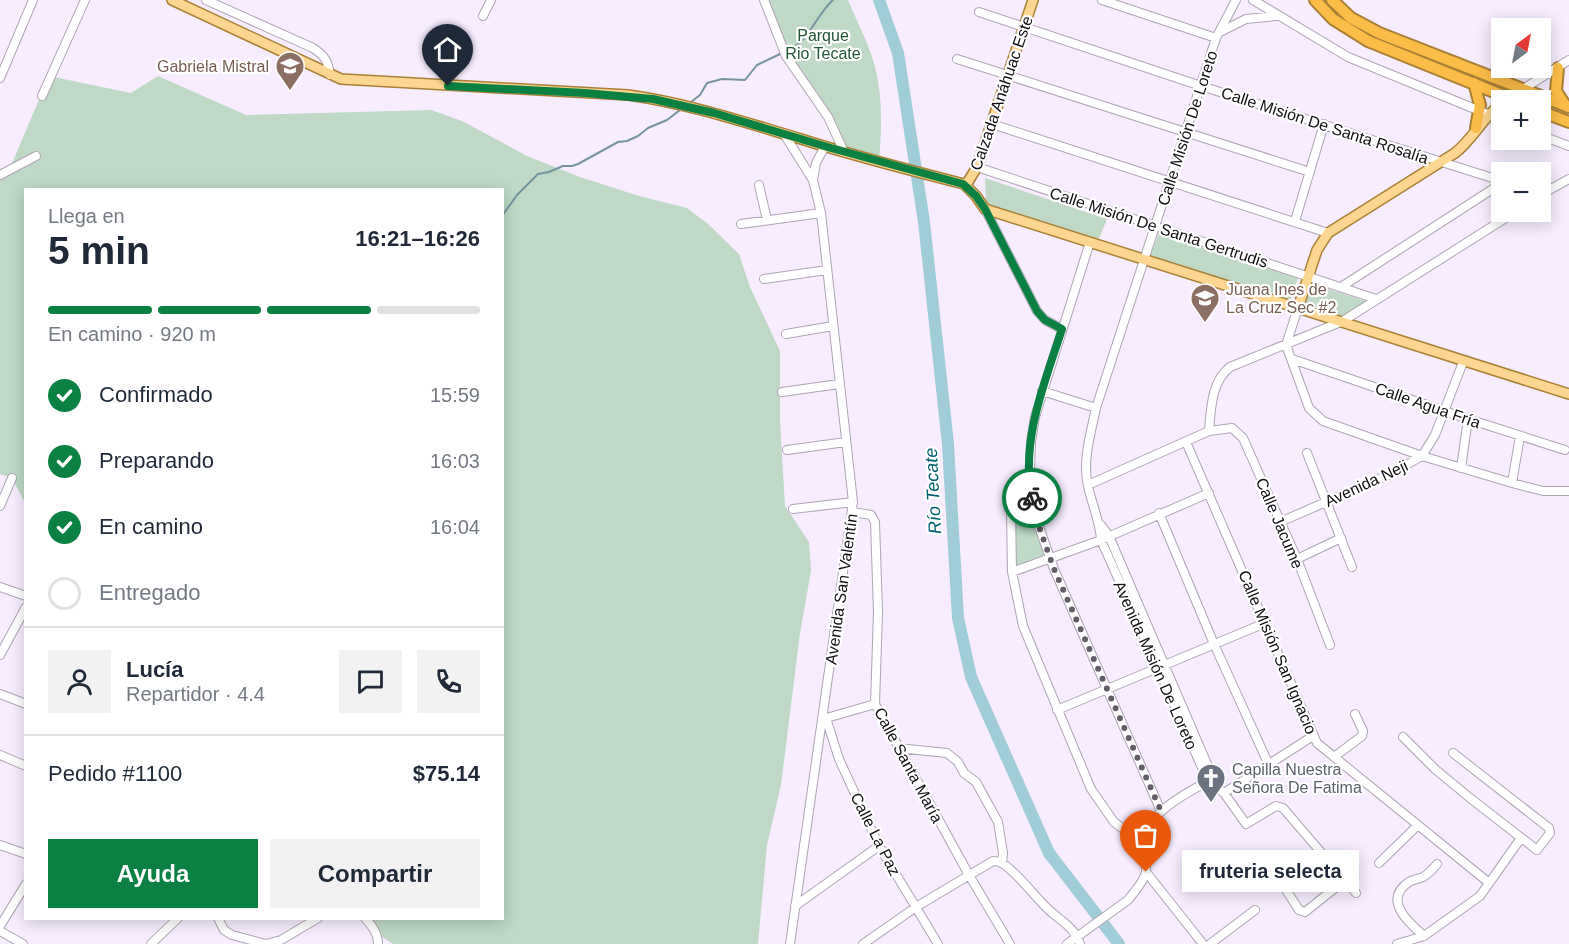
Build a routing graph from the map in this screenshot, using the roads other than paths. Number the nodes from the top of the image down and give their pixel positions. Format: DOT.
graph roads {
  1 [pos="33,0"];
  2 [pos="85,0"];
  3 [pos="172,0"];
  4 [pos="208,0"];
  5 [pos="491,0"];
  6 [pos="764,0"];
  7 [pos="1033,0"];
  8 [pos="1102,0"];
  9 [pos="1236,0"];
  10 [pos="1253,0"];
  11 [pos="1315,0"];
  12 [pos="1332,0"];
  13 [pos="979,12"];
  14 [pos="483,16"];
  15 [pos="1279,16"];
  16 [pos="1024,28"];
  17 [pos="1217,35"];
  18 [pos="957,58"];
  19 [pos="1569,60"];
  20 [pos="1558,68"];
  21 [pos="330,75"];
  22 [pos="1007,76"];
  23 [pos="0,78"];
  24 [pos="1474,83"];
  25 [pos="1201,86"];
  26 [pos="1525,90"];
  27 [pos="1491,92"];
  28 [pos="42,96"];
  29 [pos="1551,100"];
  30 [pos="1568,107"];
  31 [pos="1491,109"];
  32 [pos="1484,112"];
  33 [pos="1491,115"];
  34 [pos="1551,115"];
  35 [pos="1569,122"];
  36 [pos="992,124"];
  37 [pos="1324,124"];
  38 [pos="1476,129"];
  39 [pos="1186,133"];
  40 [pos="784,134"];
  41 [pos="1551,139"];
  42 [pos="825,146"];
  43 [pos="1569,146"];
  44 [pos="844,152"];
  45 [pos="36,156"];
  46 [pos="1442,162"];
  47 [pos="978,167"];
  48 [pos="1310,171"];
  49 [pos="0,175"];
  50 [pos="1491,178"];
  51 [pos="1569,179"];
  52 [pos="813,180"];
  53 [pos="1169,181"];
  54 [pos="759,185"];
  55 [pos="966,185"];
  56 [pos="1491,189"];
  57 [pos="1551,189"];
  58 [pos="985,209"];
  59 [pos="821,213"];
  60 [pos="767,220"];
  61 [pos="1295,221"];
  62 [pos="1499,222"];
  63 [pos="741,224"];
  64 [pos="1154,226"];
  65 [pos="1328,233"];
  66 [pos="1090,242"];
  67 [pos="1145,259"];
  68 [pos="827,270"];
  69 [pos="1309,276"];
  70 [pos="764,279"];
  71 [pos="1341,287"];
  72 [pos="1376,299"];
  73 [pos="1298,308"];
  74 [pos="1343,321"];
  75 [pos="833,326"];
  76 [pos="1062,329"];
  77 [pos="786,334"];
  78 [pos="1286,345"];
  79 [pos="1292,359"];
  80 [pos="1463,362"];
  81 [pos="839,384"];
  82 [pos="1042,391"];
  83 [pos="782,392"];
  84 [pos="1569,394"];
  85 [pos="1096,408"];
  86 [pos="1445,411"];
  87 [pos="1468,419"];
  88 [pos="1209,431"];
  89 [pos="1520,436"];
  90 [pos="846,442"];
  91 [pos="1186,442"];
  92 [pos="787,450"];
  93 [pos="1566,450"];
  94 [pos="1307,453"];
  95 [pos="1422,456"];
  96 [pos="1461,468"];
  97 [pos="12,478"];
  98 [pos="1512,483"];
  99 [pos="1088,485"];
  100 [pos="1568,491"];
  101 [pos="1031,492"];
  102 [pos="1209,493"];
  103 [pos="853,502"];
  104 [pos="1327,502"];
  105 [pos="0,505"];
  106 [pos="793,509"];
  107 [pos="853,512"];
  108 [pos="1159,513"];
  109 [pos="1280,522"];
  110 [pos="1100,524"];
  111 [pos="1109,536"];
  112 [pos="1341,538"];
  113 [pos="1101,540"];
  114 [pos="1051,559"];
  115 [pos="1297,559"];
  116 [pos="1352,567"];
  117 [pos="1012,572"];
  118 [pos="0,587"];
  119 [pos="24,595"];
  120 [pos="24,611"];
  121 [pos="1265,622"];
  122 [pos="1214,644"];
  123 [pos="1329,645"];
  124 [pos="0,655"];
  125 [pos="1162,667"];
  126 [pos="1107,688"];
  127 [pos="0,694"];
  128 [pos="24,703"];
  129 [pos="874,704"];
  130 [pos="1057,710"];
  131 [pos="1355,714"];
  132 [pos="824,718"];
  133 [pos="1313,736"];
  134 [pos="1403,737"];
  135 [pos="898,748"];
  136 [pos="1453,753"];
  137 [pos="0,755"];
  138 [pos="1334,757"];
  139 [pos="1268,763"];
  140 [pos="24,765"];
  141 [pos="1213,781"];
  142 [pos="1224,793"];
  143 [pos="1161,811"];
  144 [pos="1418,826"];
  145 [pos="1521,838"];
  146 [pos="1143,844"];
  147 [pos="0,845"];
  148 [pos="879,846"];
  149 [pos="24,853"];
  150 [pos="1322,853"];
  151 [pos="1002,863"];
  152 [pos="1379,863"];
  153 [pos="1437,864"];
  154 [pos="1146,872"];
  155 [pos="969,875"];
  156 [pos="1346,880"];
  157 [pos="1488,882"];
  158 [pos="24,887"];
  159 [pos="1356,893"];
  160 [pos="795,906"];
  161 [pos="916,907"];
  162 [pos="1255,910"];
  163 [pos="176,920"];
  164 [pos="219,920"];
  165 [pos="315,920"];
  166 [pos="367,920"];
  167 [pos="0,926"];
  168 [pos="0,931"];
  169 [pos="1424,936"];
  170 [pos="1079,940"];
  171 [pos="155,943"];
  172 [pos="23,944"];
  173 [pos="378,944"];
  174 [pos="790,944"];
  175 [pos="864,944"];
  176 [pos="938,944"];
  177 [pos="1010,944"];
  178 [pos="1066,944"];
  179 [pos="1203,944"];
  180 [pos="1210,944"];
  181 [pos="1397,944"];
  1 -- 23 [label="street"];
  2 -- 28 [label="street"];
  3 -- 21 [label="main road"];
  4 -- 21 [label="street"];
  5 -- 14 [label="street"];
  6 -- 44 [label="street"];
  7 -- 16 [label="main road, Calzada Anáhuac Este"];
  8 -- 17 [label="street"];
  9 -- 17 [label="street, Calle Misión De Loreto"];
  10 -- 15 [label="street"];
  11 -- 24 [label="highway"];
  12 -- 26 [label="highway"];
  13 -- 16 [label="street, Calle Misión De Santa Rosalía"];
  15 -- 17 [label="street"];
  15 -- 32 [label="street"];
  16 -- 22 [label="main road, Calzada Anáhuac Este"];
  16 -- 25 [label="street, Calle Misión De Santa Rosalía"];
  17 -- 25 [label="street, Calle Misión De Loreto"];
  18 -- 22 [label="street"];
  19 -- 20 [label="street"];
  20 -- 26 [label="street"];
  20 -- 30 [label="highway"];
  21 -- 40 [label="main road"];
  22 -- 36 [label="main road, Calzada Anáhuac Este"];
  22 -- 39 [label="street"];
  24 -- 27 [label="highway"];
  24 -- 32 [label="highway"];
  25 -- 37 [label="street, Calle Misión De Santa Rosalía"];
  25 -- 39 [label="street, Calle Misión De Loreto"];
  29 -- 30 [label="highway"];
  31 -- 32 [label="main road"];
  32 -- 33 [label="street"];
  32 -- 38 [label="highway"];
  34 -- 35 [label="highway"];
  36 -- 47 [label="main road, Calzada Anáhuac Este"];
  36 -- 53 [label="street"];
  37 -- 46 [label="street, Calle Misión De Santa Rosalía"];
  37 -- 48 [label="street"];
  38 -- 46 [label="main road"];
  39 -- 48 [label="street"];
  39 -- 53 [label="street, Calle Misión De Loreto"];
  40 -- 42 [label="main road"];
  40 -- 52 [label="street, Avenida San Valentín"];
  41 -- 43 [label="street"];
  42 -- 44 [label="main road"];
  42 -- 52 [label="street"];
  44 -- 55 [label="main road"];
  45 -- 49 [label="street"];
  46 -- 50 [label="street, Calle Misión De Santa Rosalía"];
  46 -- 65 [label="main road"];
  47 -- 55 [label="main road, Calzada Anáhuac Este"];
  47 -- 64 [label="street, Calle Misión De Santa Gertrudis"];
  48 -- 61 [label="street"];
  51 -- 57 [label="street"];
  52 -- 59 [label="street, Avenida San Valentín"];
  53 -- 61 [label="street"];
  53 -- 64 [label="street, Calle Misión De Loreto"];
  54 -- 60 [label="street"];
  55 -- 58 [label="main road"];
  56 -- 71 [label="street"];
  58 -- 66 [label="main road"];
  58 -- 76 [label="street"];
  59 -- 60 [label="street"];
  59 -- 68 [label="street, Avenida San Valentín"];
  60 -- 63 [label="street"];
  61 -- 65 [label="street"];
  62 -- 72 [label="street"];
  64 -- 67 [label="street, Calle Misión De Loreto"];
  64 -- 69 [label="street, Calle Misión De Santa Gertrudis"];
  65 -- 69 [label="main road"];
  66 -- 67 [label="main road"];
  66 -- 76 [label="street"];
  67 -- 73 [label="main road"];
  67 -- 85 [label="street"];
  68 -- 70 [label="street"];
  68 -- 75 [label="street, Avenida San Valentín"];
  69 -- 71 [label="street, Calle Misión De Santa Gertrudis"];
  69 -- 73 [label="main road"];
  71 -- 72 [label="street, Calle Misión De Santa Gertrudis"];
  72 -- 74 [label="street"];
  73 -- 74 [label="main road"];
  73 -- 78 [label="street"];
  74 -- 78 [label="street"];
  74 -- 80 [label="main road"];
  75 -- 77 [label="street"];
  75 -- 81 [label="street, Avenida San Valentín"];
  76 -- 82 [label="street"];
  78 -- 79 [label="street"];
  78 -- 88 [label="street"];
  79 -- 86 [label="street, Calle Agua Fría"];
  79 -- 95 [label="street"];
  80 -- 84 [label="main road"];
  80 -- 86 [label="street, Avenida Neji"];
  81 -- 83 [label="street"];
  81 -- 90 [label="street, Avenida San Valentín"];
  82 -- 85 [label="street"];
  82 -- 101 [label="street"];
  85 -- 99 [label="street"];
  86 -- 87 [label="street, Calle Agua Fría"];
  86 -- 95 [label="street, Avenida Neji"];
  87 -- 89 [label="street, Calle Agua Fría"];
  87 -- 96 [label="street"];
  88 -- 91 [label="street"];
  88 -- 109 [label="street, Calle Jacume"];
  89 -- 93 [label="street, Calle Agua Fría"];
  89 -- 98 [label="street"];
  90 -- 92 [label="street"];
  90 -- 103 [label="street, Avenida San Valentín"];
  91 -- 99 [label="street"];
  91 -- 102 [label="street, Calle Misión San Ignacio"];
  94 -- 104 [label="street"];
  95 -- 96 [label="street"];
  95 -- 104 [label="street, Avenida Neji"];
  96 -- 98 [label="street"];
  97 -- 105 [label="street"];
  98 -- 100 [label="street"];
  99 -- 110 [label="street"];
  101 -- 114 [label="street"];
  101 -- 117 [label="street"];
  102 -- 108 [label="street"];
  102 -- 121 [label="street, Calle Misión San Ignacio"];
  103 -- 106 [label="street"];
  103 -- 107 [label="street, Avenida San Valentín"];
  104 -- 109 [label="street, Avenida Neji"];
  104 -- 112 [label="street"];
  107 -- 129 [label="street, Calle Santa María"];
  107 -- 132 [label="street, Avenida San Valentín"];
  108 -- 111 [label="street"];
  108 -- 122 [label="street"];
  109 -- 115 [label="street, Calle Jacume"];
  110 -- 111 [label="street, Avenida Misión De Loreto"];
  110 -- 113 [label="street"];
  111 -- 113 [label="street"];
  111 -- 125 [label="street, Avenida Misión De Loreto"];
  112 -- 115 [label="street"];
  112 -- 116 [label="street"];
  113 -- 114 [label="street"];
  113 -- 125 [label="street, Avenida Misión De Loreto"];
  114 -- 117 [label="street"];
  114 -- 126 [label="street"];
  115 -- 123 [label="street, Calle Jacume"];
  117 -- 130 [label="street"];
  118 -- 119 [label="street"];
  120 -- 124 [label="street"];
  121 -- 122 [label="street"];
  121 -- 133 [label="street, Calle Misión San Ignacio"];
  122 -- 125 [label="street"];
  122 -- 139 [label="street"];
  125 -- 126 [label="street"];
  125 -- 141 [label="street, Avenida Misión De Loreto"];
  126 -- 130 [label="street"];
  126 -- 143 [label="street"];
  127 -- 128 [label="street"];
  129 -- 132 [label="street"];
  129 -- 135 [label="street, Calle Santa María"];
  130 -- 146 [label="street"];
  131 -- 138 [label="street"];
  132 -- 148 [label="street, Calle La Paz"];
  132 -- 160 [label="street, Avenida San Valentín"];
  133 -- 138 [label="street, Calle Misión San Ignacio"];
  133 -- 139 [label="street"];
  134 -- 145 [label="street"];
  135 -- 151 [label="street"];
  135 -- 155 [label="street, Calle Santa María"];
  136 -- 145 [label="street"];
  137 -- 140 [label="street"];
  138 -- 144 [label="street, Calle Misión San Ignacio"];
  139 -- 142 [label="street"];
  141 -- 142 [label="street, Avenida Misión De Loreto"];
  141 -- 143 [label="street"];
  142 -- 150 [label="street, Avenida Misión De Loreto"];
  143 -- 146 [label="street"];
  144 -- 152 [label="street"];
  144 -- 157 [label="street, Calle Misión San Ignacio"];
  145 -- 157 [label="street"];
  146 -- 154 [label="street"];
  147 -- 149 [label="street"];
  148 -- 160 [label="street"];
  148 -- 161 [label="street, Calle La Paz"];
  150 -- 156 [label="street"];
  150 -- 156 [label="street"];
  151 -- 155 [label="street"];
  151 -- 170 [label="street"];
  153 -- 169 [label="street"];
  154 -- 170 [label="street"];
  154 -- 179 [label="street"];
  155 -- 161 [label="street"];
  155 -- 177 [label="street, Calle Santa María"];
  156 -- 159 [label="street"];
  157 -- 169 [label="street"];
  158 -- 167 [label="street"];
  160 -- 174 [label="street, Avenida San Valentín"];
  161 -- 175 [label="street"];
  161 -- 176 [label="street, Calle La Paz"];
  162 -- 180 [label="street"];
  163 -- 171 [label="street"];
  164 -- 165 [label="street"];
  166 -- 173 [label="street"];
  168 -- 172 [label="street"];
  169 -- 181 [label="street"];
  170 -- 178 [label="street"];
}
